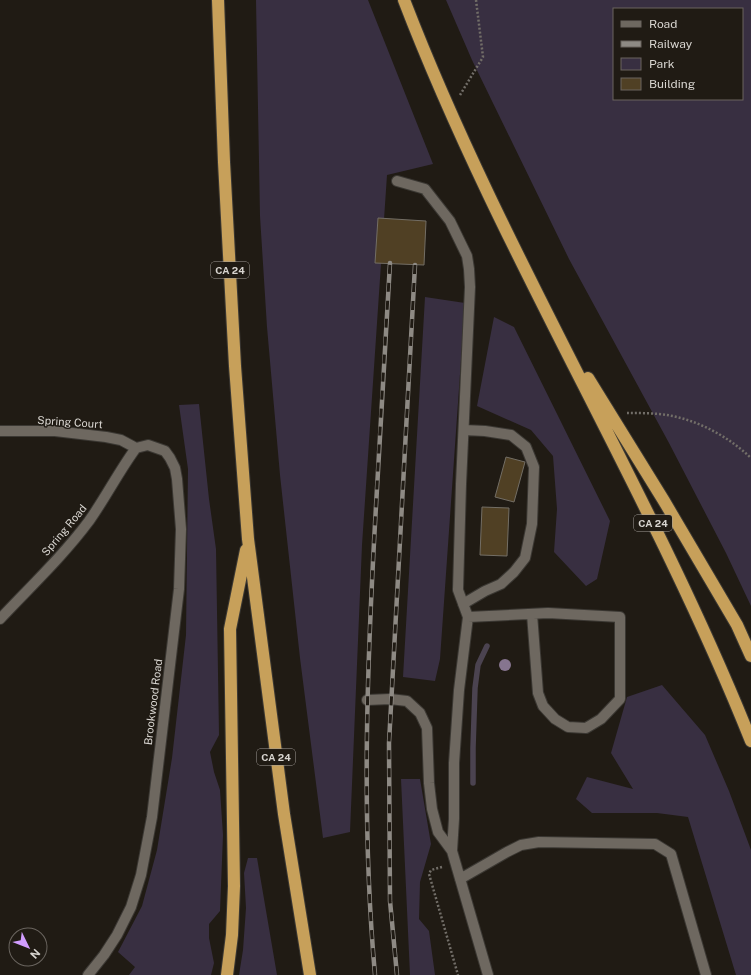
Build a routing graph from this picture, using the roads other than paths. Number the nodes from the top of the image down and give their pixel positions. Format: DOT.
graph roads {
  1 [pos="218,0"];
  2 [pos="404,0"];
  3 [pos="397,181"];
  4 [pos="545,308"];
  5 [pos="464,430"];
  6 [pos="0,431"];
  7 [pos="136,448"];
  8 [pos="248,539"];
  9 [pos="463,604"];
  10 [pos="532,614"];
  11 [pos="468,617"];
  12 [pos="0,619"];
  13 [pos="751,656"];
  14 [pos="367,700"];
  15 [pos="751,741"];
  16 [pos="452,851"];
  17 [pos="460,879"];
  18 [pos="88,975"];
  19 [pos="227,975"];
  20 [pos="310,975"];
  21 [pos="488,975"];
  22 [pos="706,975"];
  1 -- 8 [label="highway, CA 24"];
  2 -- 4 [label="highway, CA 24"];
  3 -- 5 [label="street"];
  4 -- 13 [label="highway"];
  4 -- 15 [label="highway, CA 24"];
  5 -- 9 [label="street"];
  5 -- 9 [label="street"];
  6 -- 7 [label="street, Spring Court"];
  7 -- 12 [label="street, Spring Road"];
  7 -- 18 [label="street, Brookwood Road"];
  8 -- 19 [label="highway"];
  8 -- 20 [label="highway, CA 24"];
  9 -- 11 [label="street"];
  10 -- 10 [label="street"];
  10 -- 11 [label="street"];
  11 -- 16 [label="street"];
  14 -- 16 [label="street"];
  16 -- 17 [label="street"];
  17 -- 21 [label="street"];
  17 -- 22 [label="street"];
}
